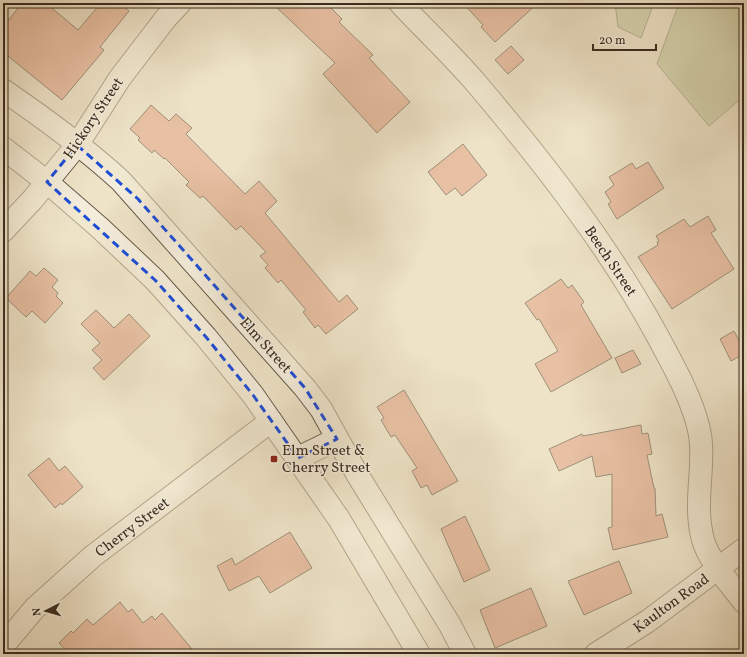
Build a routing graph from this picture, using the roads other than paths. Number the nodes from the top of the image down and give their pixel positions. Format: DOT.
graph roads {
  1 [pos="180,3"];
  2 [pos="400,3"];
  3 [pos="3,90"];
  4 [pos="77,145"];
  5 [pos="3,148"];
  6 [pos="47,182"];
  7 [pos="3,231"];
  8 [pos="271,421"];
  9 [pos="337,439"];
  10 [pos="298,458"];
  11 [pos="744,549"];
  12 [pos="718,568"];
  13 [pos="744,602"];
  14 [pos="3,646"];
  15 [pos="419,654"];
  16 [pos="465,654"];
  17 [pos="596,654"];
  1 -- 4 [label="street, Hickory Street"];
  2 -- 12 [label="street, Beech Street"];
  3 -- 4 [label="street, Elm Street"];
  4 -- 6 [label="street, Hickory Street"];
  4 -- 9 [label="street, Elm Street"];
  5 -- 6 [label="street"];
  6 -- 7 [label="street, Hickory Street"];
  6 -- 8 [label="street"];
  8 -- 10 [label="street"];
  8 -- 14 [label="street, Cherry Street"];
  9 -- 10 [label="street"];
  9 -- 16 [label="street, Elm Street"];
  10 -- 15 [label="street"];
  11 -- 12 [label="street, Kaulton Road"];
  12 -- 13 [label="street, Beech Street"];
  12 -- 17 [label="street, Kaulton Road"];
}
